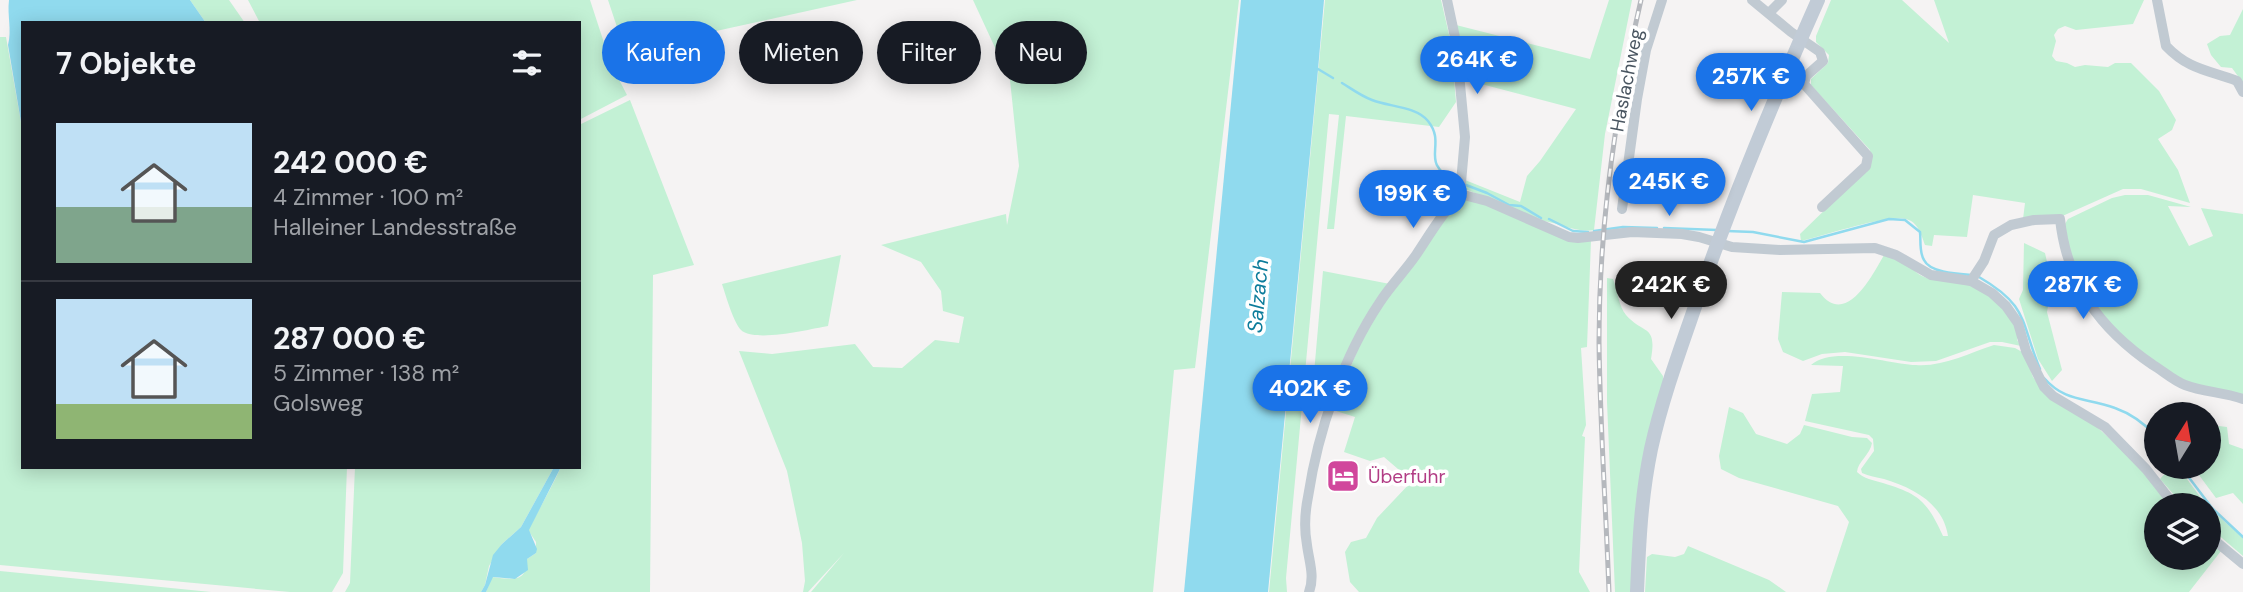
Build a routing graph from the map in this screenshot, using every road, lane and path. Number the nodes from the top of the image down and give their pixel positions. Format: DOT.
graph roads {
  1 [pos="1447,0"];
  2 [pos="1662,0"];
  3 [pos="1752,0"];
  4 [pos="1782,0"];
  5 [pos="1818,0"];
  6 [pos="2159,1"];
  7 [pos="1769,13"];
  8 [pos="1801,39"];
  9 [pos="2243,92"];
  10 [pos="1460,194"];
  11 [pos="1822,207"];
  12 [pos="1622,209"];
  13 [pos="1720,235"];
  14 [pos="1971,281"];
  15 [pos="2243,399"];
  16 [pos="2165,493"];
  17 [pos="2221,546"];
  18 [pos="2243,564"];
  19 [pos="1313,589"];
  20 [pos="1637,592"];
  1 -- 10 [label="street"];
  2 -- 12 [label="street, Haslachweg"];
  3 -- 7 [label="street"];
  4 -- 7 [label="street"];
  5 -- 8 [label="main road"];
  6 -- 9 [label="street"];
  7 -- 8 [label="street"];
  8 -- 11 [label="street"];
  8 -- 13 [label="main road"];
  10 -- 13 [label="street"];
  10 -- 19 [label="street"];
  13 -- 14 [label="street"];
  13 -- 20 [label="main road"];
  14 -- 15 [label="street"];
  14 -- 16 [label="street"];
  17 -- 18 [label="street"];
}
